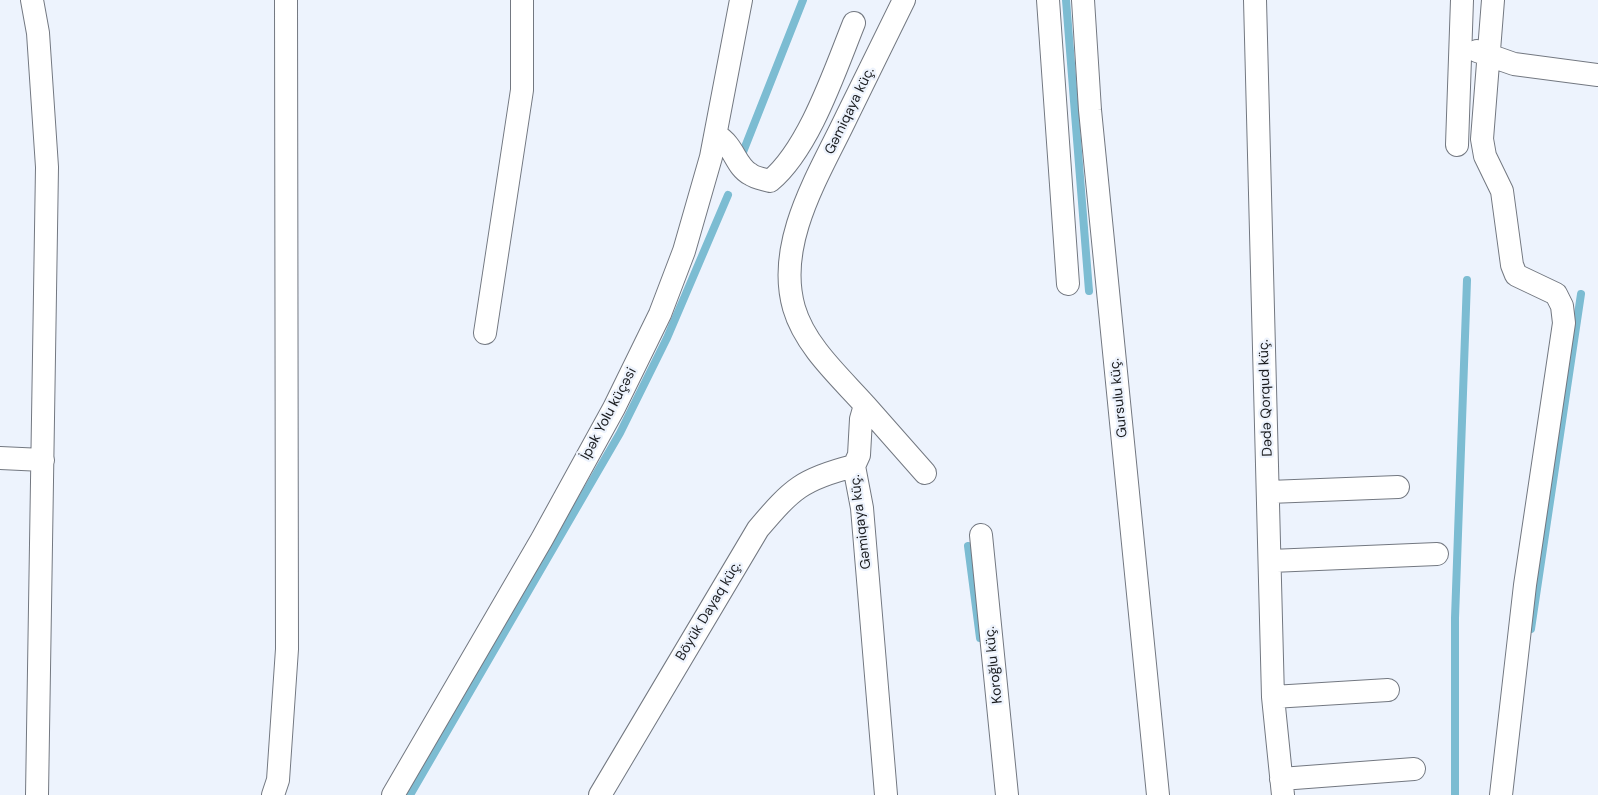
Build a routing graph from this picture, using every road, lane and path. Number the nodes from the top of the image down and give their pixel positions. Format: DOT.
graph roads {
  1 [pos="32,0"];
  2 [pos="286,0"];
  3 [pos="522,0"];
  4 [pos="741,0"];
  5 [pos="904,0"];
  6 [pos="1048,0"];
  7 [pos="1083,0"];
  8 [pos="1255,0"];
  9 [pos="1462,0"];
  10 [pos="1493,0"];
  11 [pos="854,23"];
  12 [pos="1462,46"];
  13 [pos="1490,54"];
  14 [pos="1598,75"];
  15 [pos="716,135"];
  16 [pos="1458,145"];
  17 [pos="1068,284"];
  18 [pos="485,332"];
  19 [pos="865,406"];
  20 [pos="0,458"];
  21 [pos="42,460"];
  22 [pos="854,466"];
  23 [pos="925,473"];
  24 [pos="1398,487"];
  25 [pos="1269,492"];
  26 [pos="981,535"];
  27 [pos="1437,554"];
  28 [pos="1271,561"];
  29 [pos="1388,690"];
  30 [pos="1273,697"];
  31 [pos="1414,769"];
  32 [pos="1282,787"];
  33 [pos="37,795"];
  34 [pos="273,795"];
  35 [pos="393,795"];
  36 [pos="600,795"];
  37 [pos="886,795"];
  38 [pos="1006,795"];
  39 [pos="1158,795"];
  40 [pos="1501,795"];
  1 -- 21 [label="street"];
  2 -- 34 [label="street"];
  3 -- 18 [label="street"];
  4 -- 15 [label="street, İpək Yolu küçəsi"];
  5 -- 19 [label="street, Gəmiqaya küç."];
  6 -- 17 [label="street"];
  7 -- 39 [label="street, Gursulu küç."];
  8 -- 25 [label="street, Dədə Qorqud küç."];
  9 -- 12 [label="street"];
  10 -- 13 [label="street"];
  11 -- 15 [label="street"];
  12 -- 13 [label="street"];
  12 -- 16 [label="street"];
  13 -- 14 [label="street"];
  13 -- 40 [label="street"];
  15 -- 35 [label="street, İpək Yolu küçəsi"];
  19 -- 22 [label="street, Gəmiqaya küç."];
  19 -- 23 [label="street"];
  20 -- 21 [label="street"];
  21 -- 33 [label="street"];
  22 -- 36 [label="street, Böyük Dayaq küç."];
  22 -- 37 [label="street, Gəmiqaya küç."];
  24 -- 25 [label="street"];
  25 -- 28 [label="street, Dədə Qorqud küç."];
  26 -- 38 [label="street, Koroğlu küç."];
  27 -- 28 [label="street"];
  28 -- 30 [label="street, Dədə Qorqud küç."];
  29 -- 30 [label="street"];
  30 -- 32 [label="street, Dədə Qorqud küç."];
  31 -- 32 [label="street"];
}
